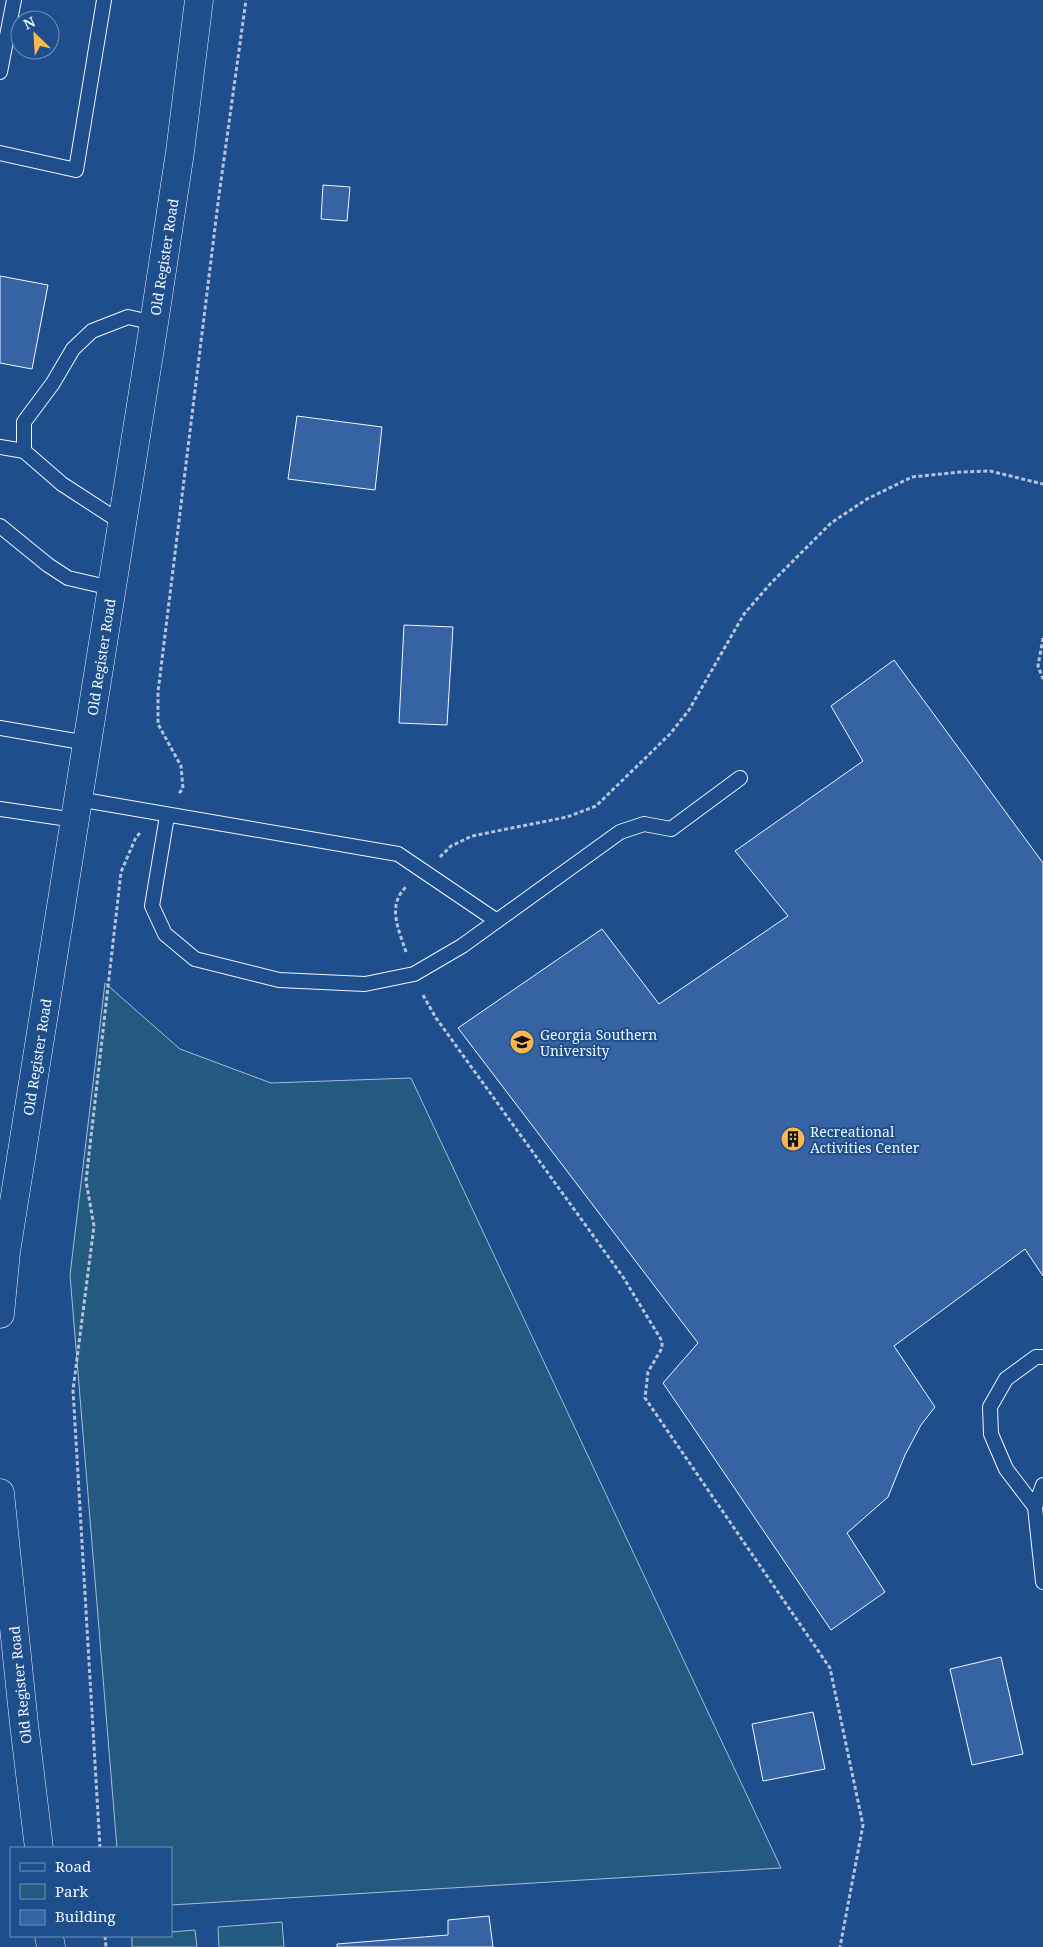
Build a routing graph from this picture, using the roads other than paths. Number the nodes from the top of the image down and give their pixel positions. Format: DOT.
graph roads {
  1 [pos="14,0"];
  2 [pos="104,0"];
  3 [pos="199,0"];
  4 [pos="2,52"];
  5 [pos="0,72"];
  6 [pos="0,153"];
  7 [pos="154,323"];
  8 [pos="0,447"];
  9 [pos="24,451"];
  10 [pos="122,523"];
  11 [pos="0,526"];
  12 [pos="111,588"];
  13 [pos="0,728"];
  14 [pos="87,743"];
  15 [pos="740,778"];
  16 [pos="0,809"];
  17 [pos="77,810"];
  18 [pos="167,816"];
  19 [pos="497,921"];
  20 [pos="3,1252"];
  21 [pos="0,1314"];
  22 [pos="1043,1357"];
  23 [pos="1043,1485"];
  24 [pos="0,1493"];
  25 [pos="1035,1507"];
  26 [pos="1043,1582"];
  27 [pos="6,1608"];
  28 [pos="39,1847"];
  1 -- 4 [label="lane"];
  2 -- 6 [label="lane"];
  3 -- 7 [label="street, Old Register Road"];
  4 -- 5 [label="lane"];
  7 -- 9 [label="lane"];
  7 -- 10 [label="street, Old Register Road"];
  8 -- 9 [label="lane"];
  9 -- 10 [label="lane"];
  10 -- 12 [label="street, Old Register Road"];
  11 -- 12 [label="lane"];
  12 -- 14 [label="street, Old Register Road"];
  13 -- 14 [label="lane"];
  14 -- 17 [label="street, Old Register Road"];
  15 -- 19 [label="lane"];
  16 -- 17 [label="lane"];
  17 -- 18 [label="lane"];
  17 -- 20 [label="street, Old Register Road"];
  18 -- 19 [label="lane"];
  18 -- 19 [label="lane"];
  20 -- 21 [label="street, Old Register Road"];
  22 -- 25 [label="lane"];
  23 -- 25 [label="lane"];
  24 -- 27 [label="street, Old Register Road"];
  25 -- 26 [label="lane"];
  27 -- 28 [label="street, Old Register Road"];
}
